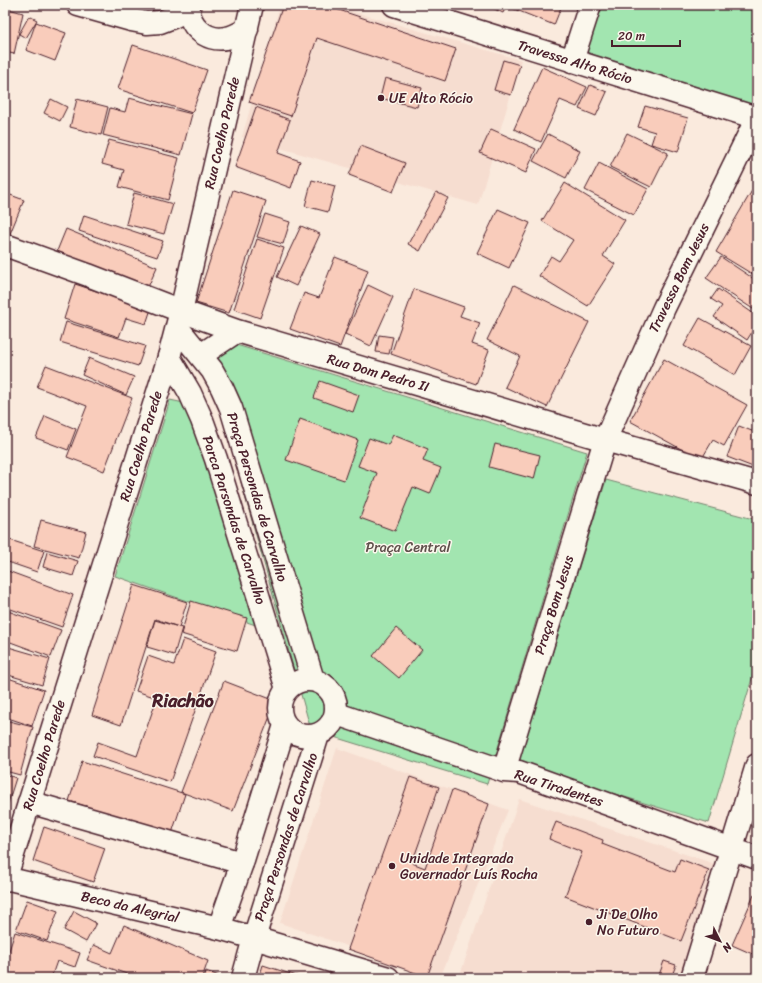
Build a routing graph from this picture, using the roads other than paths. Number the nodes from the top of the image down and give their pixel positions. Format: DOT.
graph roads {
  1 [pos="78,5"];
  2 [pos="252,5"];
  3 [pos="394,5"];
  4 [pos="590,5"];
  5 [pos="186,7"];
  6 [pos="247,29"];
  7 [pos="206,36"];
  8 [pos="572,61"];
  9 [pos="237,70"];
  10 [pos="757,118"];
  11 [pos="5,245"];
  12 [pos="179,319"];
  13 [pos="238,331"];
  14 [pos="201,355"];
  15 [pos="169,357"];
  16 [pos="605,440"];
  17 [pos="757,483"];
  18 [pos="313,680"];
  19 [pos="287,689"];
  20 [pos="337,714"];
  21 [pos="285,725"];
  22 [pos="318,735"];
  23 [pos="757,766"];
  24 [pos="504,771"];
  25 [pos="30,802"];
  26 [pos="731,848"];
  27 [pos="757,858"];
  28 [pos="242,864"];
  29 [pos="5,879"];
  30 [pos="219,928"];
  31 [pos="254,938"];
  32 [pos="243,978"];
  33 [pos="388,978"];
  34 [pos="692,978"];
  1 -- 5 [label="street"];
  2 -- 6 [label="street, Rua Coelho Parede"];
  3 -- 8 [label="street, Travessa Alto Rócio"];
  4 -- 8 [label="street"];
  5 -- 7 [label="street"];
  6 -- 7 [label="street"];
  6 -- 9 [label="street, Rua Coelho Parede"];
  7 -- 9 [label="street"];
  8 -- 10 [label="street, Travessa Alto Rócio"];
  9 -- 12 [label="street, Rua Coelho Parede"];
  10 -- 16 [label="street, Travessa Bom Jesus"];
  11 -- 12 [label="street, Rua Dom Pedro II"];
  12 -- 13 [label="street, Rua Dom Pedro II"];
  12 -- 14 [label="street, Praça Persondas de Carvalho"];
  12 -- 15 [label="street, Rua Coelho Parede"];
  13 -- 14 [label="street"];
  13 -- 16 [label="street, Rua Dom Pedro II"];
  14 -- 18 [label="street, Praça Persondas de Carvalho"];
  15 -- 19 [label="street, Parca Parsondas de Carvalho"];
  15 -- 25 [label="street, Rua Coelho Parede"];
  16 -- 17 [label="street, Rua Dom Pedro II"];
  16 -- 24 [label="street, Praça Bom Jesus"];
  18 -- 19 [label="street"];
  18 -- 20 [label="street"];
  19 -- 21 [label="street"];
  20 -- 22 [label="street"];
  20 -- 24 [label="street, Rua Tiradentes"];
  21 -- 22 [label="street"];
  21 -- 28 [label="street"];
  22 -- 31 [label="street, Praça Persondas de Carvalho"];
  23 -- 26 [label="street"];
  24 -- 26 [label="street, Rua Tiradentes"];
  25 -- 28 [label="street"];
  25 -- 29 [label="street, Rua Coelho Parede"];
  26 -- 27 [label="street, Rua Tiradentes"];
  26 -- 34 [label="street"];
  28 -- 30 [label="street"];
  29 -- 30 [label="street, Beco da Alegrial"];
  30 -- 31 [label="street, Beco da Alegrial"];
  31 -- 32 [label="street, Praça Persondas de Carvalho"];
  31 -- 33 [label="street, Beco da Alegrial"];
}
